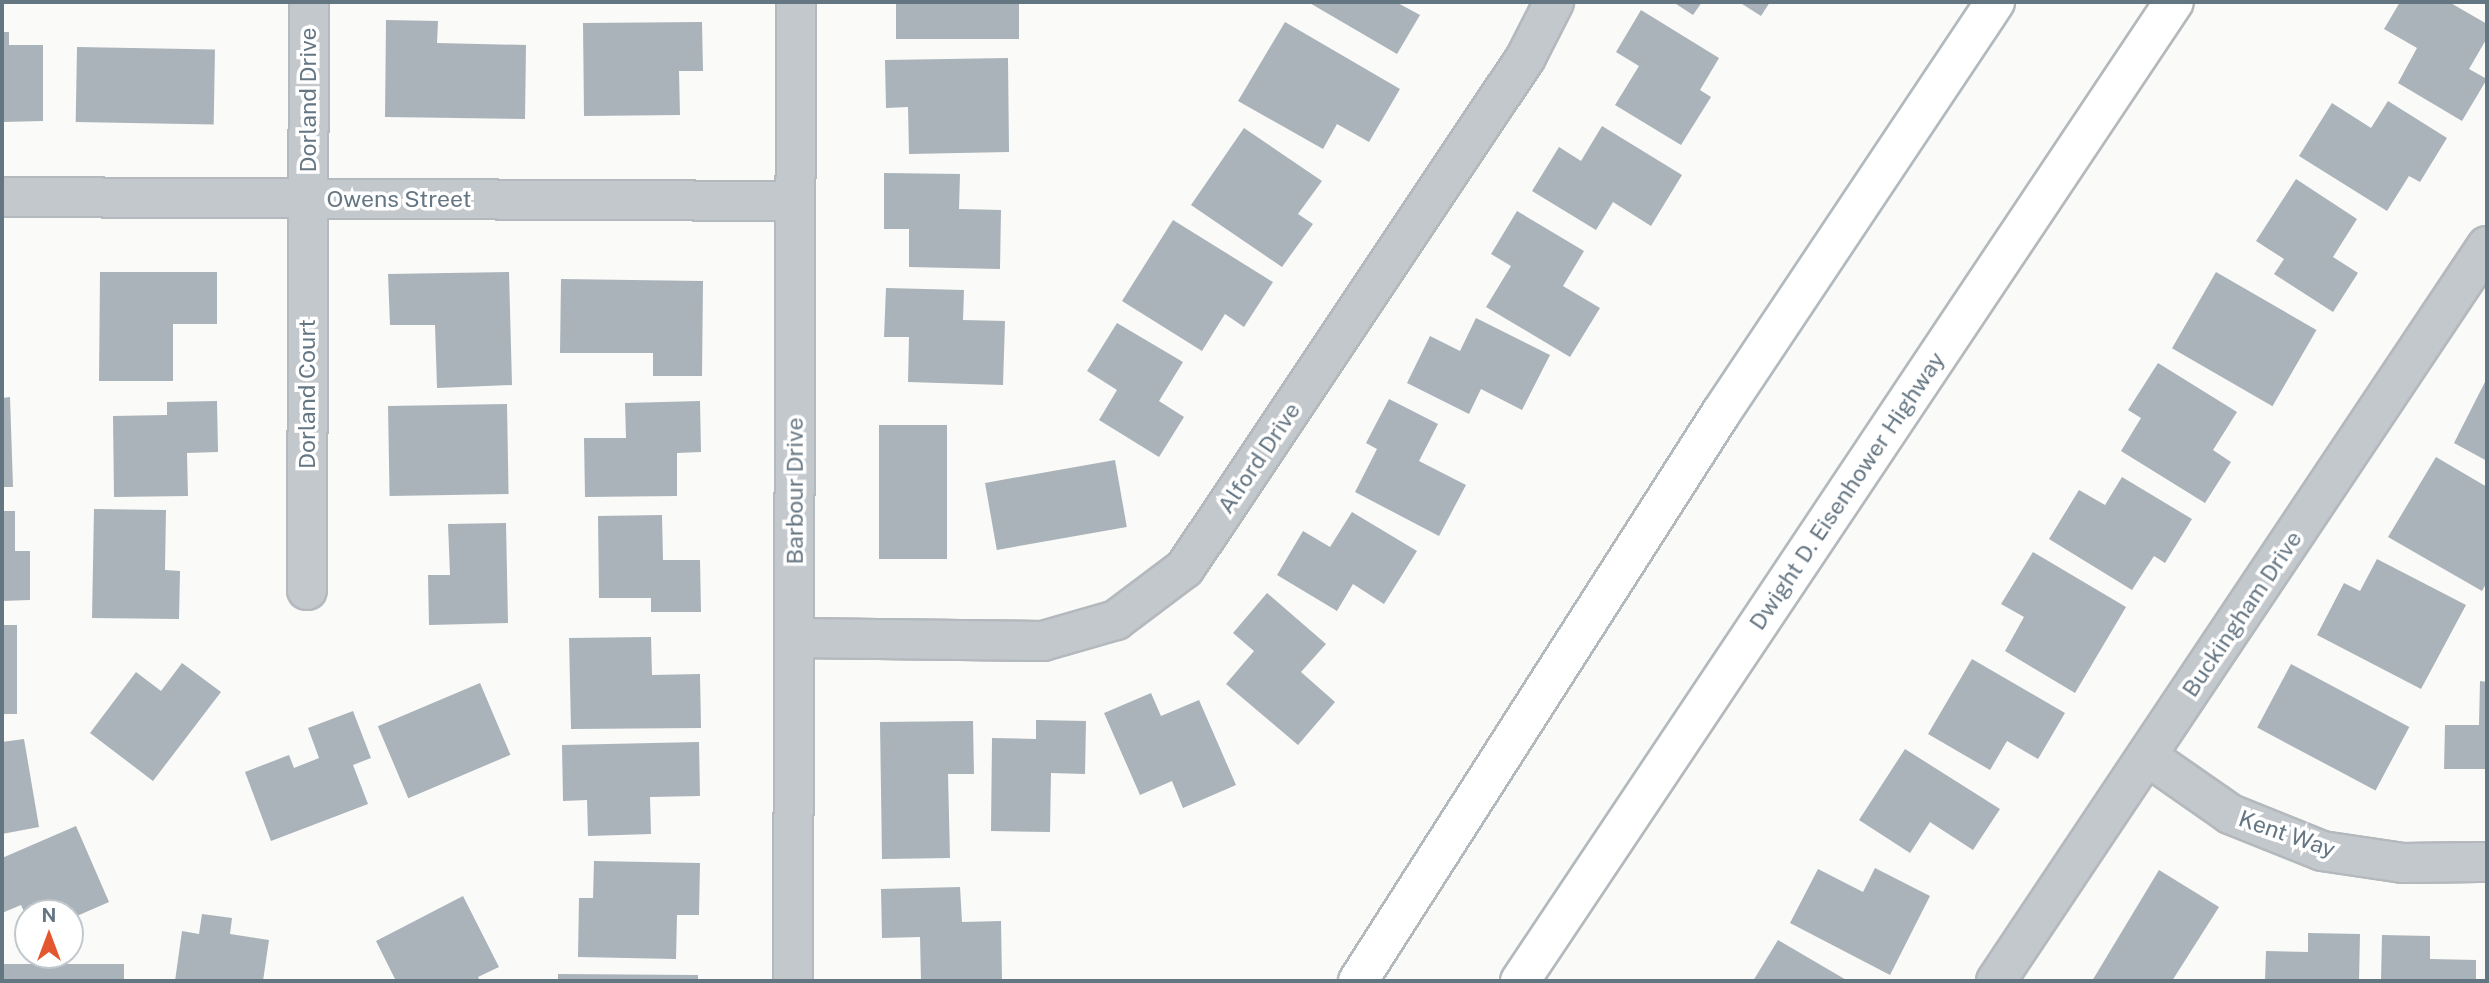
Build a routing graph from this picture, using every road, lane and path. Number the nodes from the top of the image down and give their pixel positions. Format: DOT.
graph roads {
  1 [pos="309,2"];
  2 [pos="796,2"];
  3 [pos="1553,2"];
  4 [pos="1995,2"];
  5 [pos="2174,2"];
  6 [pos="2,197"];
  7 [pos="308,199"];
  8 [pos="795,201"];
  9 [pos="2487,246"];
  10 [pos="307,590"];
  11 [pos="795,638"];
  12 [pos="2147,756"];
  13 [pos="2487,862"];
  14 [pos="793,981"];
  15 [pos="1358,981"];
  16 [pos="1520,981"];
  17 [pos="1996,981"];
  1 -- 7 [label="street, Dorland Drive"];
  2 -- 8 [label="street, Barbour Drive"];
  3 -- 11 [label="street, Alford Drive"];
  4 -- 15 [label="highway"];
  5 -- 16 [label="highway, Dwight D. Eisenhower Highway"];
  6 -- 7 [label="street, Owens Street"];
  7 -- 8 [label="street, Owens Street"];
  7 -- 10 [label="street, Dorland Court"];
  8 -- 11 [label="street, Barbour Drive"];
  9 -- 12 [label="street, Buckingham Drive"];
  11 -- 14 [label="street, Barbour Drive"];
  12 -- 13 [label="street, Kent Way"];
  12 -- 17 [label="street, Buckingham Drive"];
}
